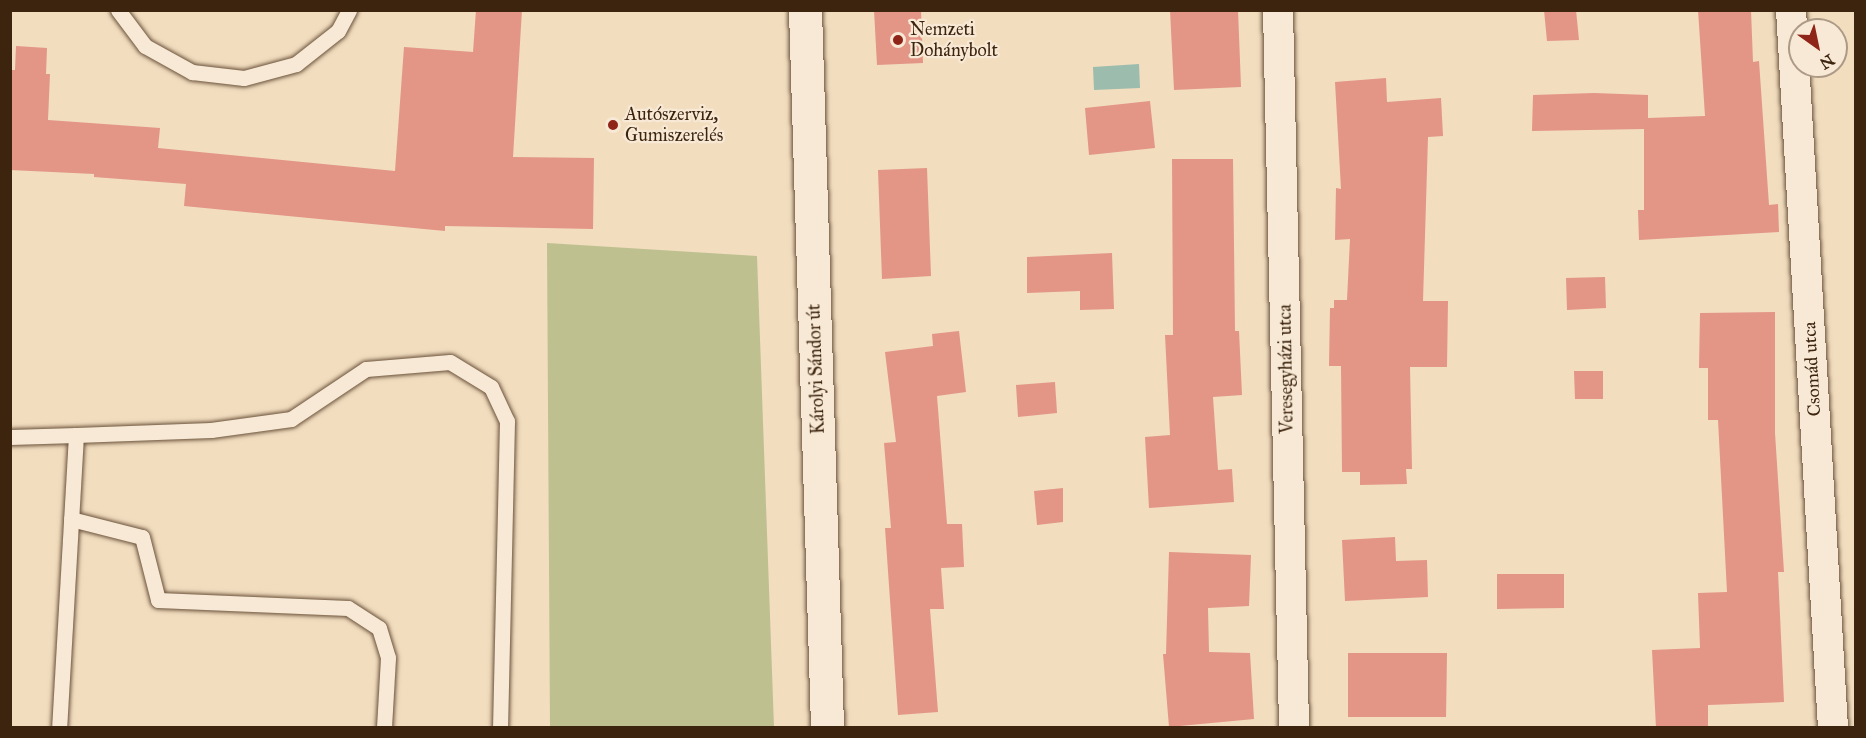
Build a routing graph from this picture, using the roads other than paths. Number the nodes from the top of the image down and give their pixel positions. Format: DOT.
graph roads {
  1 [pos="118,10"];
  2 [pos="349,10"];
  3 [pos="805,10"];
  4 [pos="1278,10"];
  5 [pos="1791,10"];
  6 [pos="76,435"];
  7 [pos="10,437"];
  8 [pos="71,519"];
  9 [pos="59,728"];
  10 [pos="384,728"];
  11 [pos="500,728"];
  12 [pos="827,728"];
  13 [pos="1294,728"];
  14 [pos="1833,728"];
  1 -- 2 [label="lane"];
  3 -- 12 [label="street, Károlyi Sándor út"];
  4 -- 13 [label="street, Veresegyházi utca"];
  5 -- 14 [label="street, Csomád utca"];
  6 -- 7 [label="lane"];
  6 -- 8 [label="lane"];
  6 -- 11 [label="lane"];
  8 -- 9 [label="lane"];
  8 -- 10 [label="lane"];
}
